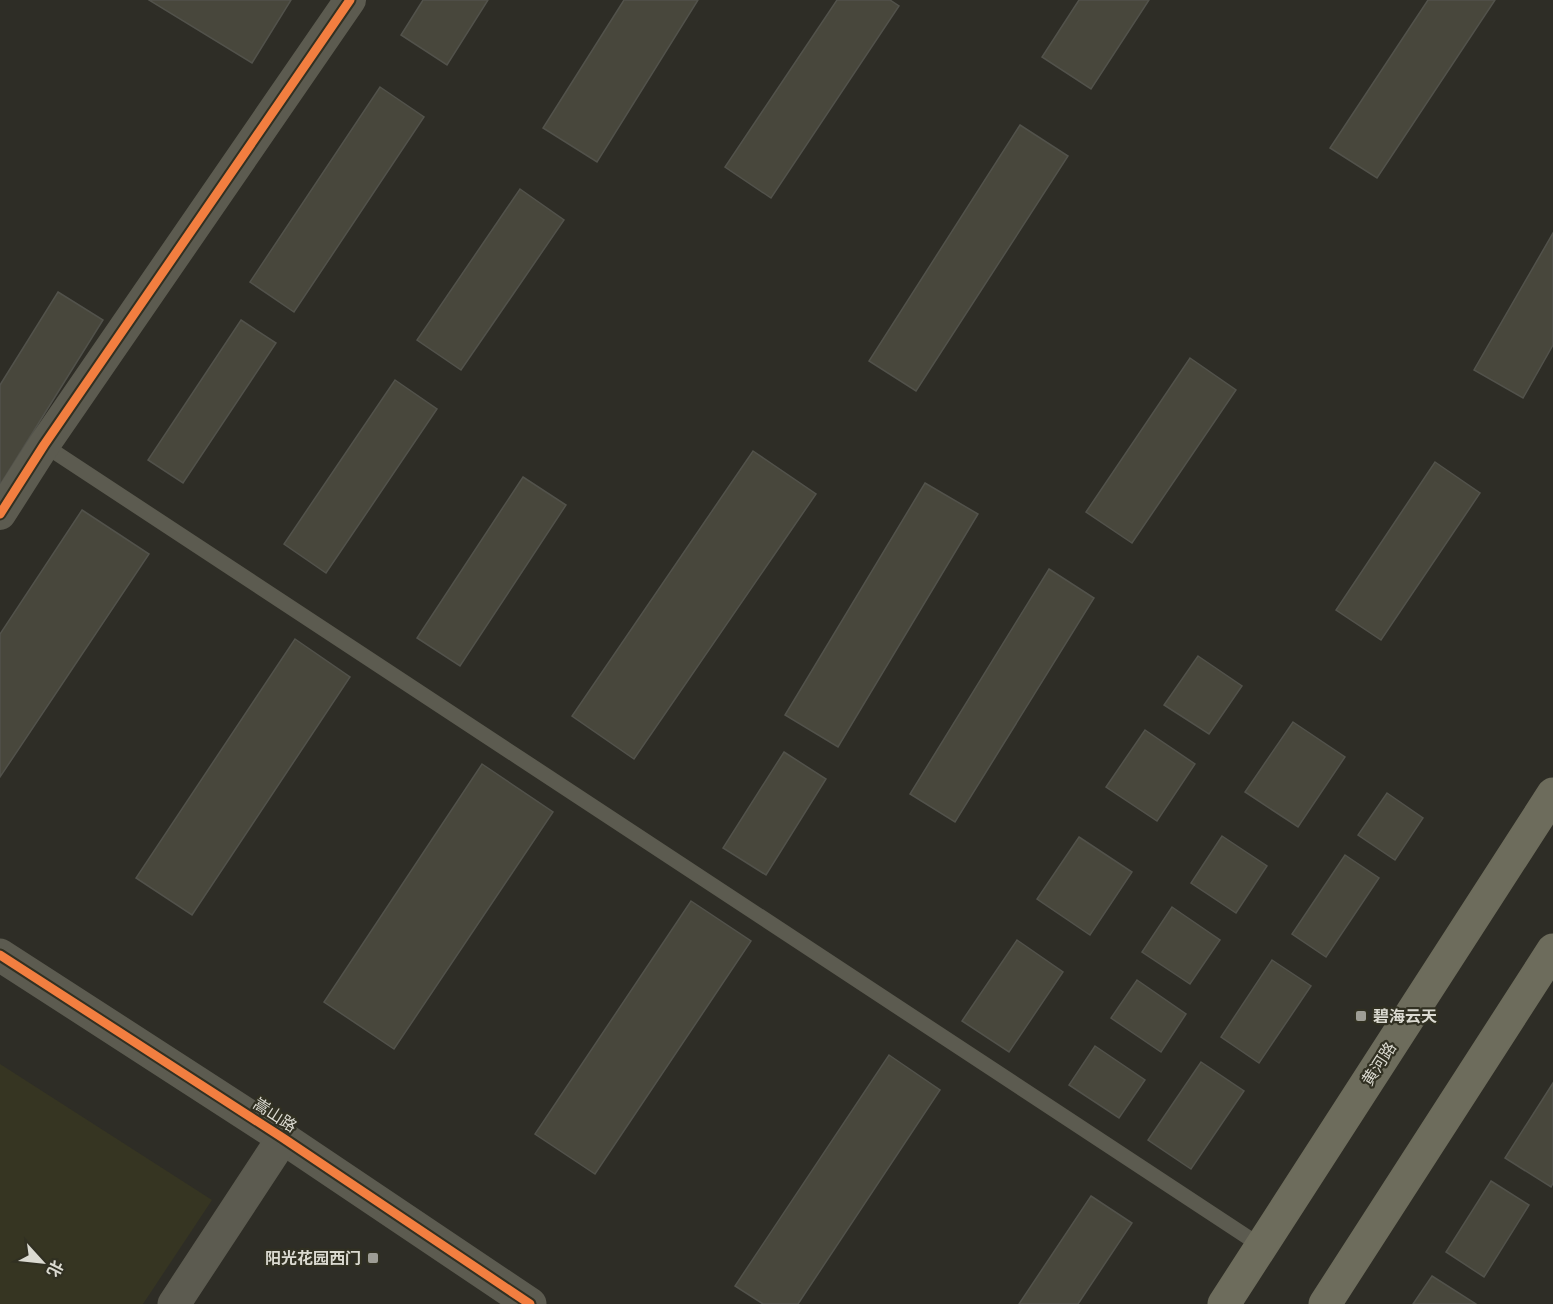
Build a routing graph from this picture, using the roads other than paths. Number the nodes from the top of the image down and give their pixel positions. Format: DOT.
graph roads {
  1 [pos="350,0"];
  2 [pos="44,445"];
  3 [pos="0,514"];
  4 [pos="1553,795"];
  5 [pos="1553,950"];
  6 [pos="0,955"];
  7 [pos="283,1138"];
  8 [pos="1261,1246"];
  9 [pos="174,1304"];
  10 [pos="531,1304"];
  11 [pos="1224,1304"];
  12 [pos="1325,1304"];
  1 -- 2 [label="street"];
  2 -- 3 [label="street"];
  2 -- 8 [label="lane"];
  4 -- 8 [label="main road, 黄河路"];
  5 -- 12 [label="main road"];
  6 -- 7 [label="street, 嵩山路"];
  7 -- 9 [label="street"];
  7 -- 10 [label="street, 嵩山路"];
  8 -- 11 [label="main road, 黄河路"];
}
